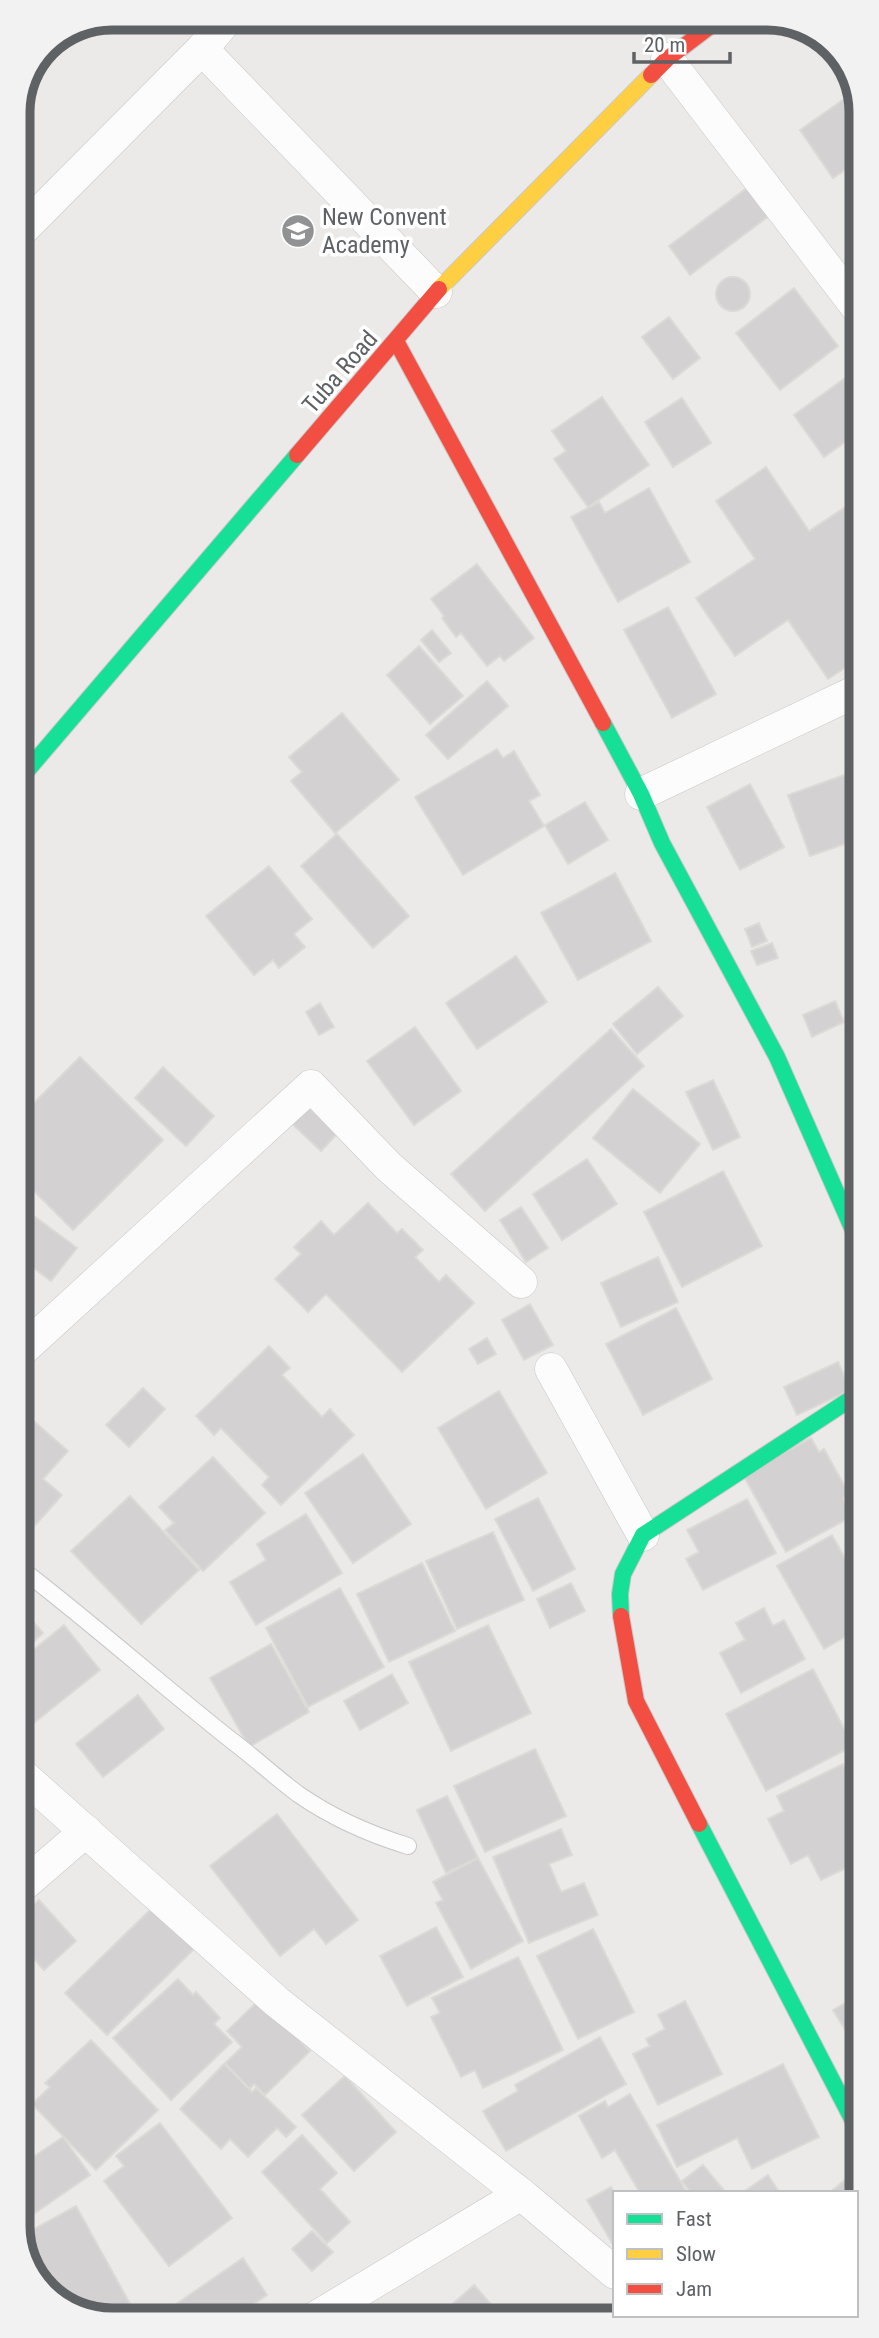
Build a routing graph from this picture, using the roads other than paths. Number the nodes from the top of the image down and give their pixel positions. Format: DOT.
graph roads {
  1 [pos="218,30"];
  2 [pos="705,30"];
  3 [pos="202,49"];
  4 [pos="667,58"];
  5 [pos="30,222"];
  6 [pos="436,292"];
  7 [pos="849,297"];
  8 [pos="396,341"];
  9 [pos="849,695"];
  10 [pos="30,767"];
  11 [pos="641,794"];
  12 [pos="849,1221"];
  13 [pos="521,1282"];
  14 [pos="30,1342"];
  15 [pos="551,1369"];
  16 [pos="849,1399"];
  17 [pos="643,1535"];
  18 [pos="30,1576"];
  19 [pos="30,1782"];
  20 [pos="86,1830"];
  21 [pos="408,1846"];
  22 [pos="30,1879"];
  23 [pos="849,2113"];
  24 [pos="520,2194"];
  25 [pos="613,2271"];
  26 [pos="331,2308"];
  1 -- 3 [label="street"];
  2 -- 4 [label="street, Tuba Road"];
  3 -- 5 [label="street"];
  3 -- 6 [label="street"];
  4 -- 6 [label="street, Tuba Road"];
  4 -- 7 [label="street"];
  6 -- 8 [label="street, Tuba Road"];
  8 -- 10 [label="street, Tuba Road"];
  8 -- 11 [label="street"];
  9 -- 11 [label="street"];
  11 -- 12 [label="street"];
  13 -- 14 [label="street"];
  15 -- 17 [label="street"];
  16 -- 17 [label="street"];
  17 -- 23 [label="street"];
  18 -- 21 [label="lane"];
  19 -- 20 [label="street"];
  20 -- 22 [label="street"];
  20 -- 24 [label="street"];
  24 -- 25 [label="street"];
  24 -- 26 [label="street"];
}
